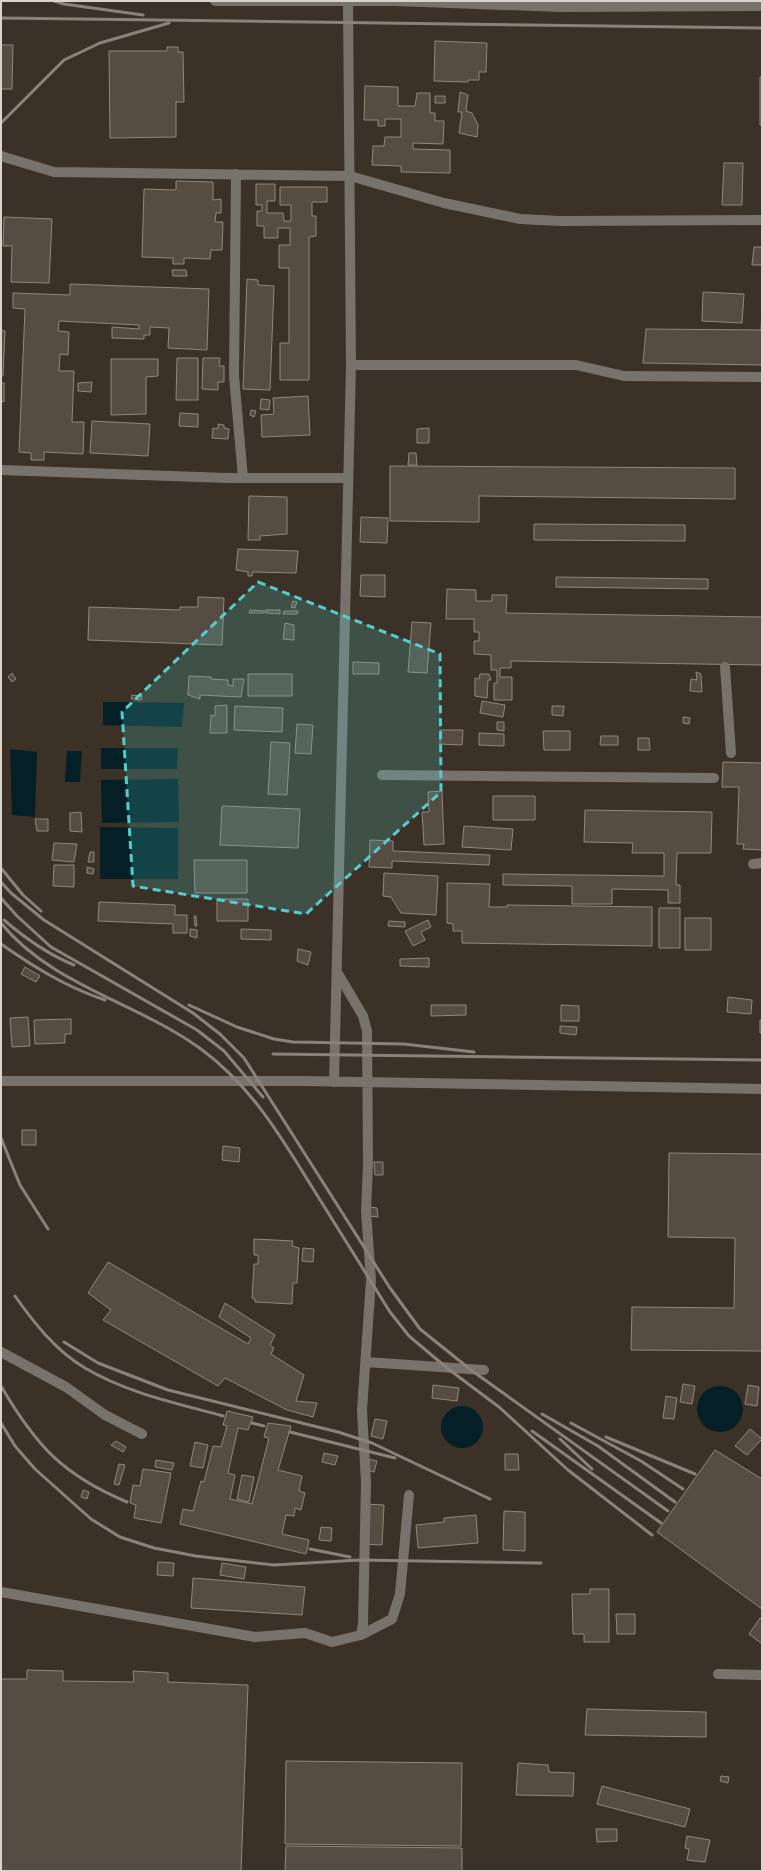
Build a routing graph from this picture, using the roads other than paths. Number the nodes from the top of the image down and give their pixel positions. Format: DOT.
graph roads {
  1 [pos="215,1"];
  2 [pos="348,2"];
  3 [pos="762,6"];
  4 [pos="1,156"];
  5 [pos="236,174"];
  6 [pos="350,176"];
  7 [pos="762,220"];
  8 [pos="351,365"];
  9 [pos="762,377"];
  10 [pos="1,470"];
  11 [pos="243,478"];
  12 [pos="348,478"];
  13 [pos="724,667"];
  14 [pos="731,753"];
  15 [pos="382,775"];
  16 [pos="714,778"];
  17 [pos="336,971"];
  18 [pos="1,1081"];
  19 [pos="334,1082"];
  20 [pos="367,1082"];
  21 [pos="762,1089"];
  22 [pos="1,1352"];
  23 [pos="366,1362"];
  24 [pos="484,1370"];
  25 [pos="142,1434"];
  26 [pos="409,1495"];
  27 [pos="1,1592"];
  28 [pos="361,1635"];
  29 [pos="718,1674"];
  30 [pos="762,1675"];
  1 -- 2 [label="street"];
  2 -- 3 [label="street"];
  2 -- 6 [label="street"];
  4 -- 5 [label="street"];
  5 -- 6 [label="street"];
  5 -- 11 [label="street"];
  6 -- 7 [label="street"];
  6 -- 8 [label="street"];
  8 -- 9 [label="street"];
  8 -- 12 [label="street"];
  10 -- 11 [label="street"];
  11 -- 12 [label="street"];
  12 -- 17 [label="street"];
  13 -- 14 [label="street"];
  15 -- 16 [label="street"];
  17 -- 19 [label="street"];
  17 -- 20 [label="street"];
  18 -- 19 [label="street"];
  19 -- 20 [label="street"];
  20 -- 21 [label="street"];
  20 -- 23 [label="street"];
  22 -- 25 [label="street"];
  23 -- 24 [label="street"];
  23 -- 28 [label="street"];
  26 -- 28 [label="street"];
  27 -- 28 [label="street"];
  29 -- 30 [label="street"];
}
